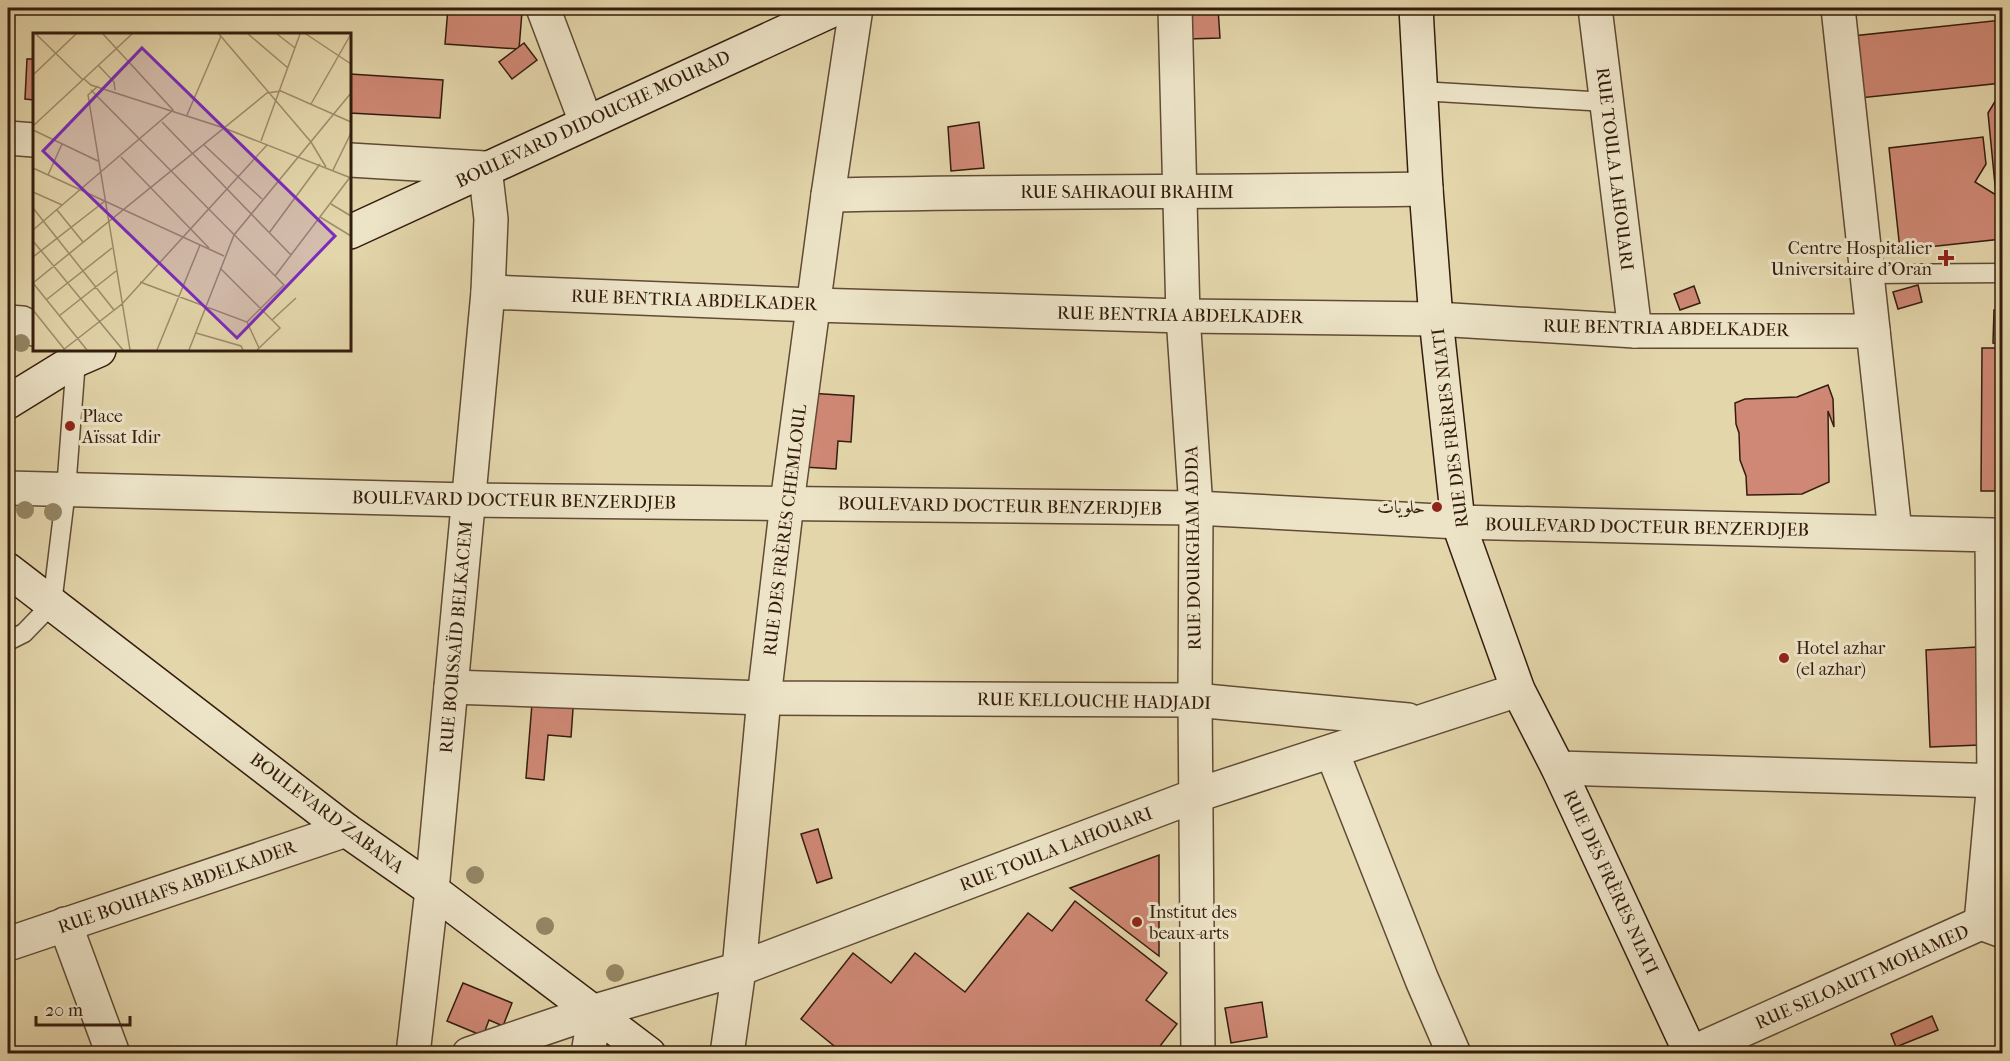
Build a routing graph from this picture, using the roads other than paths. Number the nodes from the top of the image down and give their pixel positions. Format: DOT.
graph roads {
  1 [pos="543,8"];
  2 [pos="837,8"];
  3 [pos="856,8"];
  4 [pos="1175,8"];
  5 [pos="1416,8"];
  6 [pos="1595,8"];
  7 [pos="1838,8"];
  8 [pos="1420,91"];
  9 [pos="1607,102"];
  10 [pos="586,122"];
  11 [pos="8,138"];
  12 [pos="33,140"];
  13 [pos="351,160"];
  14 [pos="485,168"];
  15 [pos="1426,189"];
  16 [pos="1179,193"];
  17 [pos="828,195"];
  18 [pos="351,232"];
  19 [pos="2002,273"];
  20 [pos="1867,274"];
  21 [pos="488,292"];
  22 [pos="814,305"];
  23 [pos="1183,316"];
  24 [pos="1436,319"];
  25 [pos="8,322"];
  26 [pos="33,328"];
  27 [pos="1635,331"];
  28 [pos="1873,331"];
  29 [pos="80,353"];
  30 [pos="8,402"];
  31 [pos="8,488"];
  32 [pos="66,490"];
  33 [pos="469,500"];
  34 [pos="787,503"];
  35 [pos="1196,508"];
  36 [pos="1458,522"];
  37 [pos="1895,532"];
  38 [pos="8,570"];
  39 [pos="52,604"];
  40 [pos="8,640"];
  41 [pos="451,687"];
  42 [pos="1518,690"];
  43 [pos="764,698"];
  44 [pos="1195,700"];
  45 [pos="1422,722"];
  46 [pos="1332,752"];
  47 [pos="1558,768"];
  48 [pos="1998,781"];
  49 [pos="1197,795"];
  50 [pos="346,830"];
  51 [pos="432,890"];
  52 [pos="65,924"];
  53 [pos="1992,927"];
  54 [pos="8,944"];
  55 [pos="739,969"];
  56 [pos="595,1011"];
  57 [pos="113,1053"];
  58 [pos="413,1053"];
  59 [pos="469,1053"];
  60 [pos="588,1053"];
  61 [pos="649,1053"];
  62 [pos="727,1053"];
  63 [pos="1198,1053"];
  64 [pos="1454,1053"];
  65 [pos="1690,1053"];
  1 -- 10 [label="street"];
  2 -- 10 [label="street, BOULEVARD DIDOUCHE MOURAD"];
  3 -- 17 [label="street, RUE DES FRÈRES CHEMLOUL"];
  4 -- 16 [label="street, RUE DOURGHAM ADDA"];
  5 -- 8 [label="street, RUE DES FRÈRES NIATI"];
  6 -- 9 [label="street, RUE TOULA LAHOUARI"];
  7 -- 20 [label="street"];
  8 -- 9 [label="lane"];
  8 -- 15 [label="street, RUE DES FRÈRES NIATI"];
  9 -- 27 [label="street, RUE TOULA LAHOUARI"];
  10 -- 14 [label="street, BOULEVARD DIDOUCHE MOURAD"];
  11 -- 12 [label="street"];
  13 -- 14 [label="street"];
  14 -- 18 [label="street, BOULEVARD DIDOUCHE MOURAD"];
  14 -- 21 [label="street, RUE BOUSSAÏD BELKACEM"];
  15 -- 16 [label="street, RUE SAHRAOUI BRAHIM"];
  15 -- 24 [label="street, RUE DES FRÈRES NIATI"];
  16 -- 17 [label="street, RUE SAHRAOUI BRAHIM"];
  16 -- 23 [label="street, RUE DOURGHAM ADDA"];
  17 -- 22 [label="street, RUE DES FRÈRES CHEMLOUL"];
  19 -- 20 [label="lane"];
  20 -- 28 [label="street"];
  21 -- 22 [label="street, RUE BENTRIA ABDELKADER"];
  21 -- 33 [label="street, RUE BOUSSAÏD BELKACEM"];
  22 -- 23 [label="street, RUE BENTRIA ABDELKADER"];
  22 -- 34 [label="street, RUE DES FRÈRES CHEMLOUL"];
  23 -- 24 [label="street, RUE BENTRIA ABDELKADER"];
  23 -- 35 [label="street, RUE DOURGHAM ADDA"];
  24 -- 27 [label="street, RUE BENTRIA ABDELKADER"];
  24 -- 36 [label="street, RUE DES FRÈRES NIATI"];
  25 -- 26 [label="street"];
  27 -- 28 [label="street, RUE BENTRIA ABDELKADER"];
  28 -- 37 [label="street"];
  29 -- 30 [label="street"];
  29 -- 32 [label="lane"];
  31 -- 32 [label="street, BOULEVARD DOCTEUR BENZERDJEB"];
  32 -- 33 [label="street, BOULEVARD DOCTEUR BENZERDJEB"];
  32 -- 39 [label="lane"];
  33 -- 34 [label="street, BOULEVARD DOCTEUR BENZERDJEB"];
  33 -- 41 [label="street, RUE BOUSSAÏD BELKACEM"];
  34 -- 35 [label="street, BOULEVARD DOCTEUR BENZERDJEB"];
  34 -- 43 [label="street, RUE DES FRÈRES CHEMLOUL"];
  35 -- 36 [label="street, BOULEVARD DOCTEUR BENZERDJEB"];
  35 -- 44 [label="street, RUE DOURGHAM ADDA"];
  36 -- 37 [label="street, BOULEVARD DOCTEUR BENZERDJEB"];
  36 -- 42 [label="street, RUE DES FRÈRES NIATI"];
  37 -- 48 [label="street, BOULEVARD DOCTEUR BENZERDJEB"];
  38 -- 39 [label="street, BOULEVARD ZABANA"];
  39 -- 40 [label="lane"];
  39 -- 50 [label="street, BOULEVARD ZABANA"];
  41 -- 43 [label="street, RUE KELLOUCHE HADJADI"];
  41 -- 51 [label="street, RUE BOUSSAÏD BELKACEM"];
  42 -- 45 [label="street, RUE TOULA LAHOUARI"];
  42 -- 47 [label="street, RUE DES FRÈRES NIATI"];
  43 -- 44 [label="street, RUE KELLOUCHE HADJADI"];
  43 -- 55 [label="street, RUE DES FRÈRES CHEMLOUL"];
  44 -- 45 [label="street, RUE KELLOUCHE HADJADI"];
  44 -- 49 [label="street, RUE DOURGHAM ADDA"];
  45 -- 46 [label="street, RUE TOULA LAHOUARI"];
  46 -- 49 [label="street, RUE TOULA LAHOUARI"];
  46 -- 64 [label="street"];
  47 -- 48 [label="street"];
  47 -- 65 [label="street, RUE DES FRÈRES NIATI"];
  48 -- 53 [label="street"];
  49 -- 55 [label="street, RUE TOULA LAHOUARI"];
  49 -- 63 [label="street, RUE DOURGHAM ADDA"];
  50 -- 51 [label="street, BOULEVARD ZABANA"];
  50 -- 52 [label="street, RUE BOUHAFS ABDELKADER"];
  51 -- 56 [label="street, BOULEVARD ZABANA"];
  51 -- 58 [label="street, RUE BOUSSAÏD BELKACEM"];
  52 -- 54 [label="street, RUE BOUHAFS ABDELKADER"];
  52 -- 57 [label="street"];
  53 -- 65 [label="street, RUE SELOAUTI MOHAMED"];
  55 -- 56 [label="street, RUE TOULA LAHOUARI"];
  55 -- 62 [label="street, RUE DES FRÈRES CHEMLOUL"];
  56 -- 59 [label="street, RUE TOULA LAHOUARI"];
  56 -- 60 [label="street"];
  56 -- 61 [label="street, BOULEVARD ZABANA"];
}
